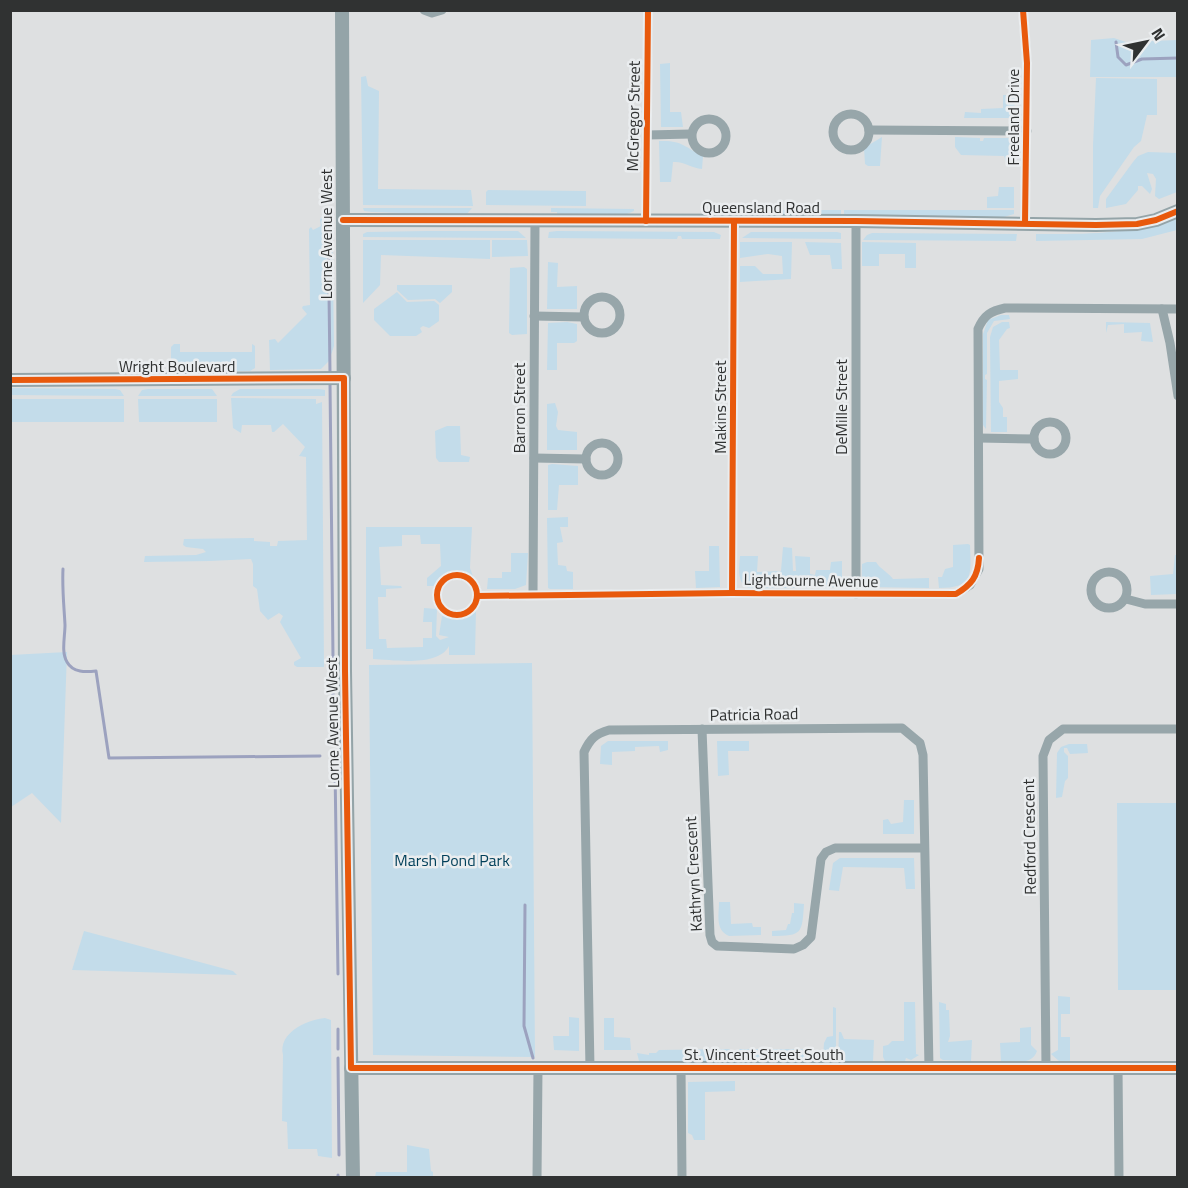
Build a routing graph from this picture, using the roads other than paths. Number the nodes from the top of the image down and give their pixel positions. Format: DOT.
graph roads {
  1 [pos="342,10"];
  2 [pos="424,10"];
  3 [pos="442,10"];
  4 [pos="648,10"];
  5 [pos="1023,10"];
  6 [pos="869,130"];
  7 [pos="1027,131"];
  8 [pos="691,134"];
  9 [pos="647,135"];
  10 [pos="1178,210"];
  11 [pos="343,220"];
  12 [pos="535,221"];
  13 [pos="646,221"];
  14 [pos="734,221"];
  15 [pos="856,221"];
  16 [pos="1025,224"];
  17 [pos="1162,309"];
  18 [pos="1178,309"];
  19 [pos="534,316"];
  20 [pos="584,317"];
  21 [pos="344,378"];
  22 [pos="10,380"];
  23 [pos="1178,396"];
  24 [pos="979,438"];
  25 [pos="1034,439"];
  26 [pos="534,458"];
  27 [pos="586,459"];
  28 [pos="732,592"];
  29 [pos="856,594"];
  30 [pos="533,595"];
  31 [pos="477,596"];
  32 [pos="1126,599"];
  33 [pos="1178,604"];
  34 [pos="702,729"];
  35 [pos="1178,729"];
  36 [pos="924,848"];
  37 [pos="351,1068"];
  38 [pos="538,1068"];
  39 [pos="590,1068"];
  40 [pos="681,1068"];
  41 [pos="929,1068"];
  42 [pos="1046,1068"];
  43 [pos="1119,1068"];
  44 [pos="1178,1068"];
  45 [pos="353,1178"];
  46 [pos="537,1178"];
  47 [pos="682,1178"];
  48 [pos="1119,1178"];
  1 -- 11 [label="street, Lorne Avenue West"];
  2 -- 3 [label="street"];
  4 -- 9 [label="street, McGregor Street"];
  5 -- 7 [label="street, Freeland Drive"];
  6 -- 7 [label="street"];
  7 -- 16 [label="street, Freeland Drive"];
  8 -- 9 [label="street"];
  9 -- 13 [label="street, McGregor Street"];
  10 -- 16 [label="street, Queensland Road"];
  11 -- 12 [label="street, Queensland Road"];
  11 -- 21 [label="street, Lorne Avenue West"];
  12 -- 13 [label="street, Queensland Road"];
  12 -- 19 [label="street, Barron Street"];
  13 -- 14 [label="street, Queensland Road"];
  14 -- 15 [label="street, Queensland Road"];
  14 -- 28 [label="street, Makins Street"];
  15 -- 16 [label="street, Queensland Road"];
  15 -- 29 [label="street, DeMille Street"];
  17 -- 18 [label="street, Lightbourne Avenue"];
  17 -- 23 [label="street"];
  17 -- 24 [label="street, Lightbourne Avenue"];
  19 -- 20 [label="street"];
  19 -- 26 [label="street, Barron Street"];
  20 -- 20 [label="street"];
  21 -- 22 [label="street, Wright Boulevard"];
  21 -- 37 [label="street, Lorne Avenue West"];
  24 -- 25 [label="street"];
  24 -- 29 [label="street, Lightbourne Avenue"];
  26 -- 27 [label="street"];
  26 -- 30 [label="street, Barron Street"];
  28 -- 29 [label="street, Lightbourne Avenue"];
  28 -- 30 [label="street, Lightbourne Avenue"];
  30 -- 31 [label="street, Lightbourne Avenue"];
  31 -- 31 [label="street"];
  32 -- 32 [label="street"];
  32 -- 33 [label="street"];
  34 -- 36 [label="street, Patricia Road"];
  34 -- 36 [label="street, Kathryn Crescent"];
  34 -- 39 [label="street, Patricia Road"];
  35 -- 42 [label="street, Redford Crescent"];
  36 -- 41 [label="street, Patricia Road"];
  37 -- 38 [label="street, St. Vincent Street South"];
  37 -- 45 [label="street, Lorne Avenue West"];
  38 -- 39 [label="street, St. Vincent Street South"];
  38 -- 46 [label="street"];
  39 -- 40 [label="street, St. Vincent Street South"];
  40 -- 41 [label="street, St. Vincent Street South"];
  40 -- 47 [label="street"];
  41 -- 42 [label="street, St. Vincent Street South"];
  42 -- 43 [label="street, St. Vincent Street South"];
  43 -- 44 [label="street, St. Vincent Street South"];
  43 -- 48 [label="street"];
}
